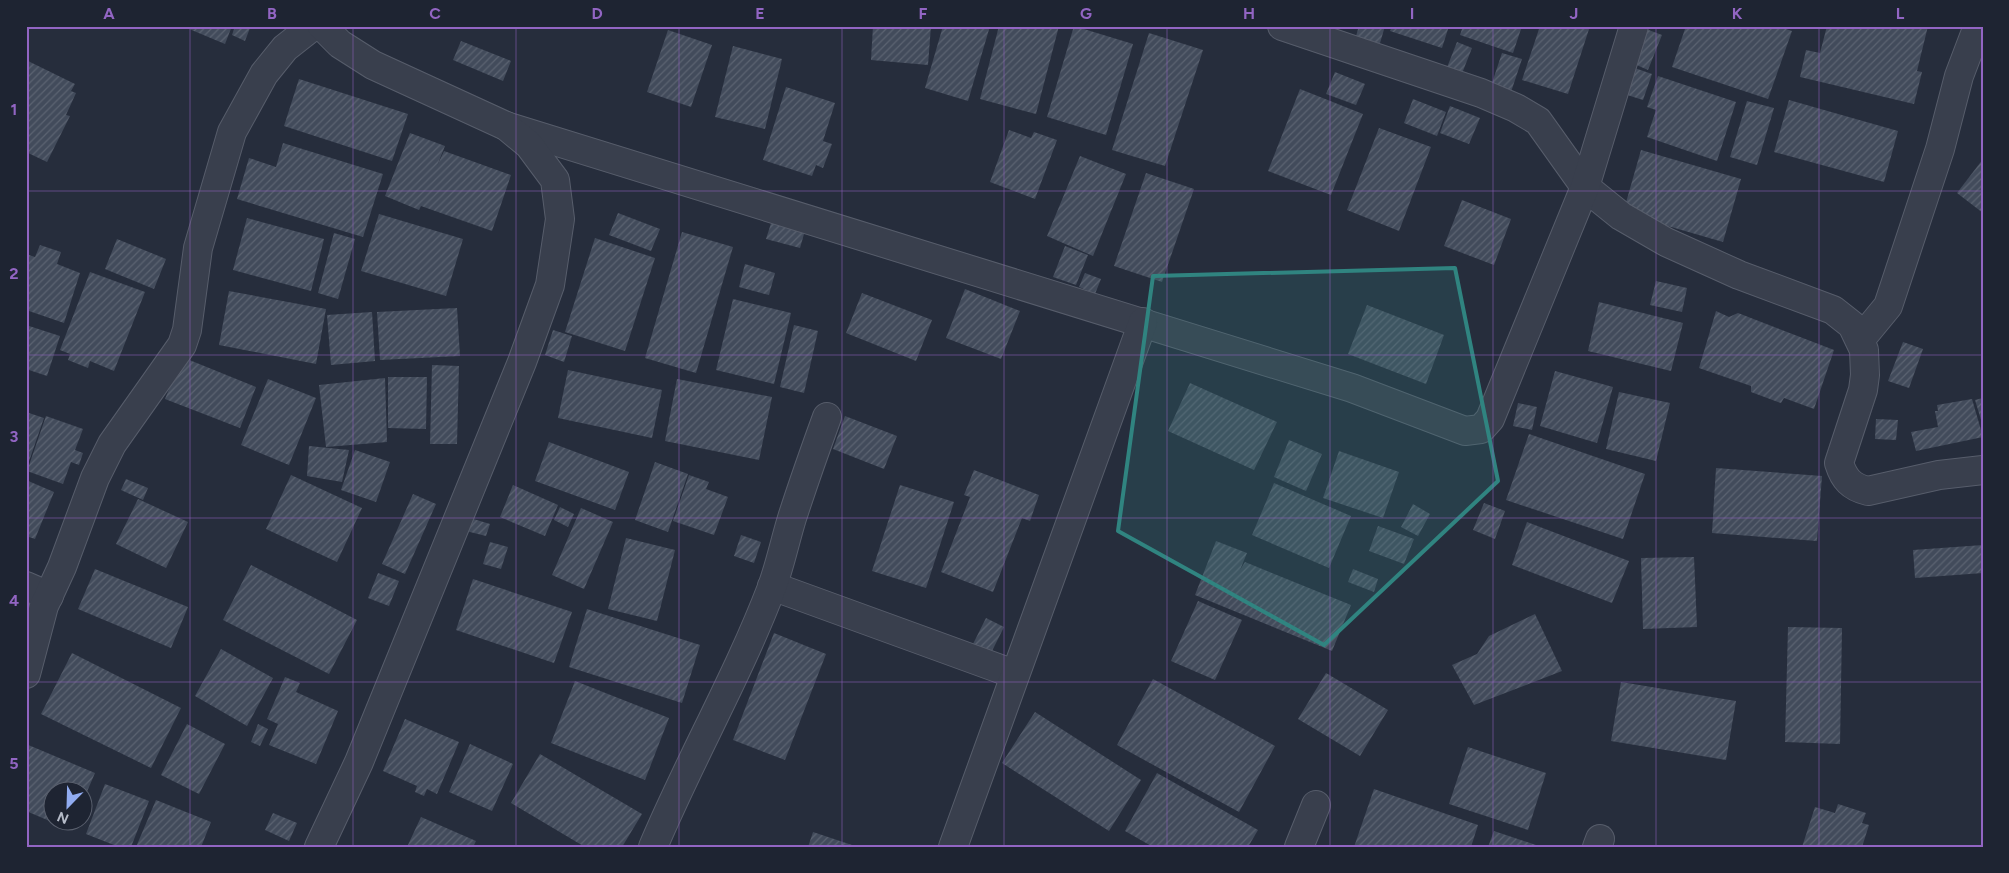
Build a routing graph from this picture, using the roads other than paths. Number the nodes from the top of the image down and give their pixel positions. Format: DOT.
graph roads {
  1 [pos="313,26"];
  2 [pos="322,26"];
  3 [pos="1282,26"];
  4 [pos="1634,26"];
  5 [pos="1978,26"];
  6 [pos="506,126"];
  7 [pos="1585,186"];
  8 [pos="1143,322"];
  9 [pos="1860,340"];
  10 [pos="827,417"];
  11 [pos="1983,470"];
  12 [pos="772,586"];
  13 [pos="37,591"];
  14 [pos="26,674"];
  15 [pos="1014,674"];
  16 [pos="1316,805"];
  17 [pos="319,847"];
  18 [pos="653,847"];
  19 [pos="953,847"];
  20 [pos="1299,847"];
  1 -- 13 [label="street"];
  2 -- 6 [label="street"];
  3 -- 7 [label="street"];
  4 -- 7 [label="street"];
  5 -- 9 [label="street"];
  6 -- 8 [label="street"];
  6 -- 17 [label="street"];
  7 -- 8 [label="street"];
  7 -- 9 [label="street"];
  8 -- 15 [label="street"];
  9 -- 11 [label="street"];
  10 -- 12 [label="street"];
  12 -- 15 [label="street"];
  12 -- 18 [label="street"];
  13 -- 14 [label="street"];
  15 -- 19 [label="street"];
  16 -- 20 [label="street"];
}
